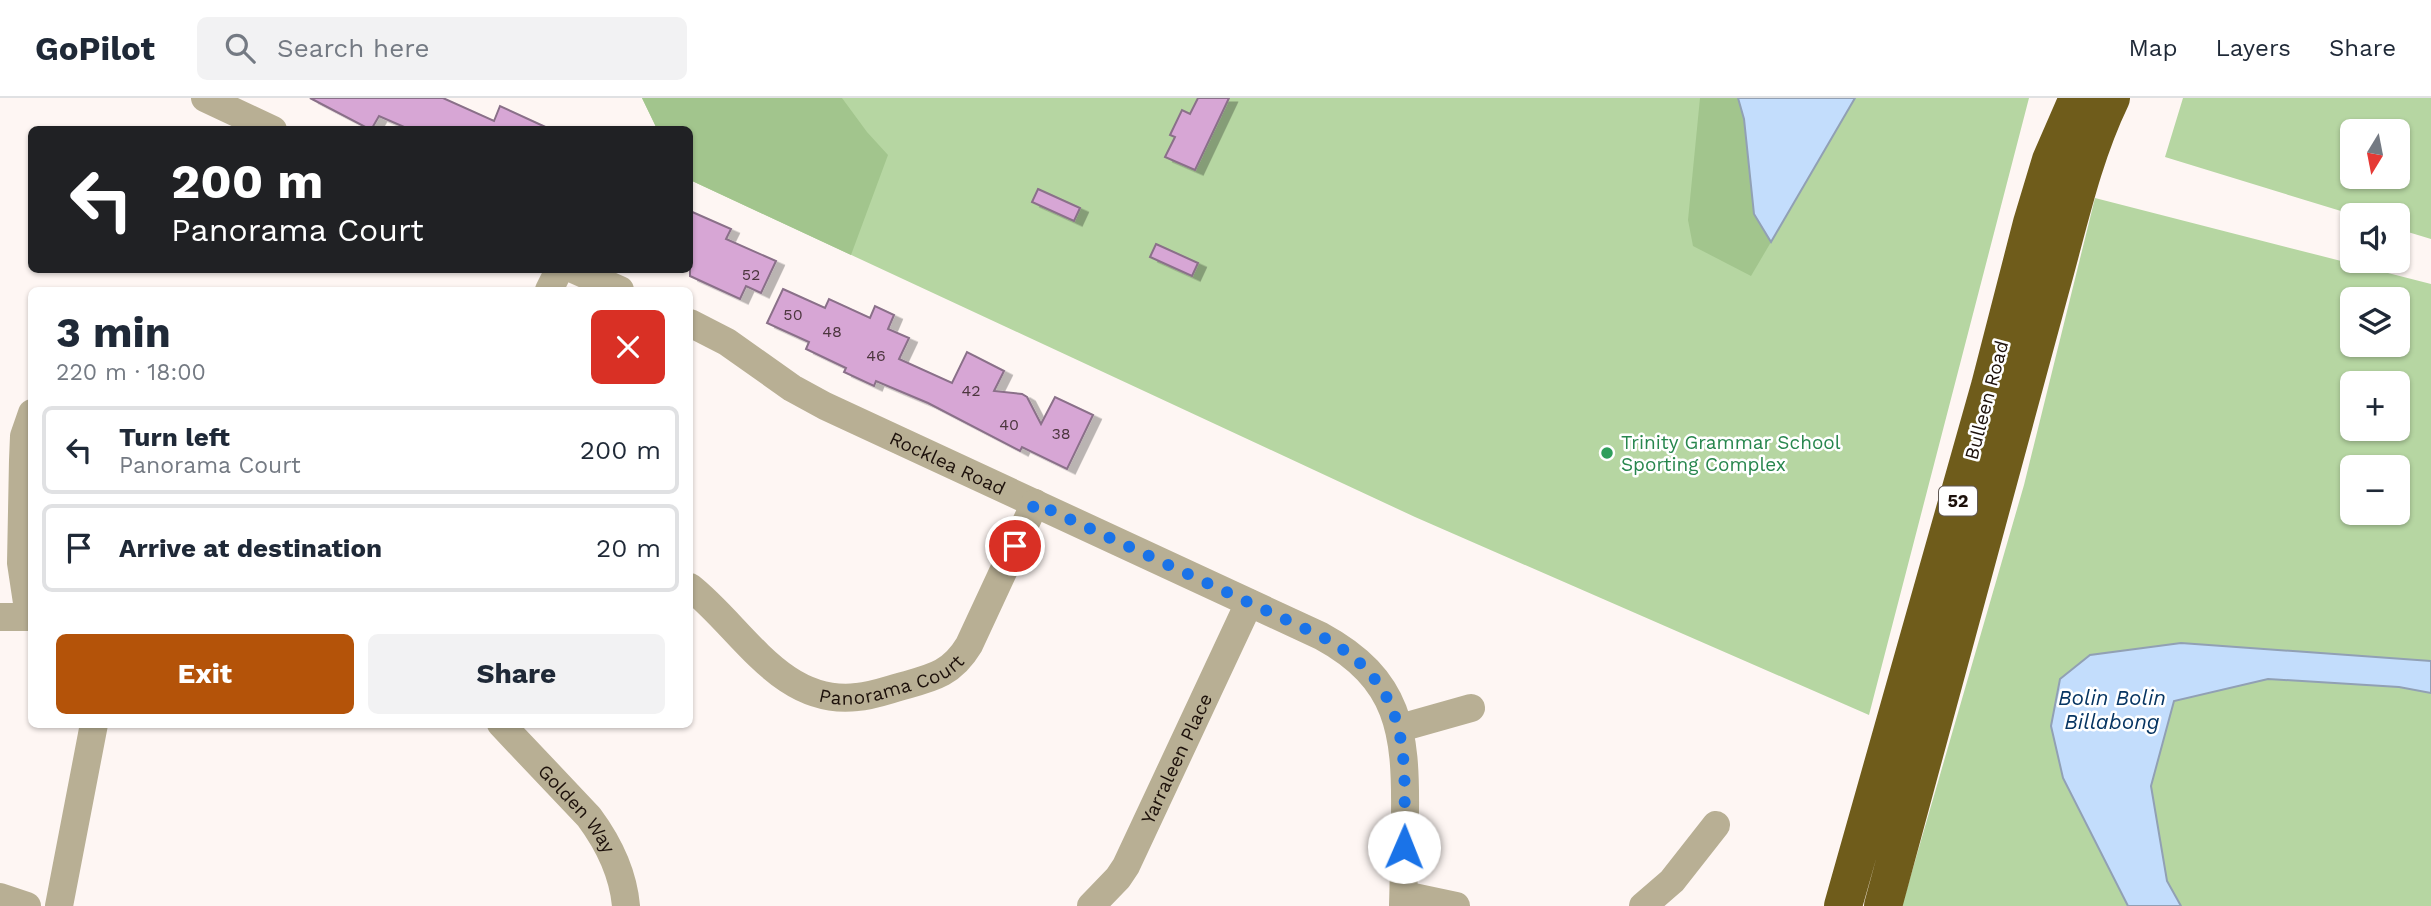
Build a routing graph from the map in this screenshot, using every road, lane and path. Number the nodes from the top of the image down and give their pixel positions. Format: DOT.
graph roads {
  1 [pos="205,98"];
  2 [pos="2078,98"];
  3 [pos="2111,98"];
  4 [pos="264,126"];
  5 [pos="582,273"];
  6 [pos="613,287"];
  7 [pos="693,325"];
  8 [pos="28,424"];
  9 [pos="1035,503"];
  10 [pos="693,590"];
  11 [pos="1249,603"];
  12 [pos="18,617"];
  13 [pos="1471,708"];
  14 [pos="93,728"];
  15 [pos="505,728"];
  16 [pos="1400,728"];
  17 [pos="1716,825"];
  18 [pos="0,897"];
  19 [pos="1404,901"];
  20 [pos="27,906"];
  21 [pos="59,906"];
  22 [pos="626,906"];
  23 [pos="1091,906"];
  24 [pos="1456,906"];
  25 [pos="1643,906"];
  26 [pos="1843,906"];
  27 [pos="1883,906"];
  1 -- 4 [label="street"];
  2 -- 26 [label="highway, Bulleen Road / 52"];
  3 -- 27 [label="highway, Bulleen Road / 52"];
  5 -- 6 [label="street"];
  7 -- 9 [label="street, Rocklea Road"];
  8 -- 12 [label="street"];
  9 -- 10 [label="street, Panorama Court"];
  9 -- 11 [label="street, Rocklea Road"];
  11 -- 16 [label="street, Rocklea Road"];
  11 -- 23 [label="street, Yarraleen Place"];
  13 -- 16 [label="street"];
  14 -- 21 [label="street"];
  15 -- 22 [label="street, Golden Way"];
  16 -- 19 [label="street, Rocklea Road"];
  17 -- 25 [label="street"];
  18 -- 20 [label="street"];
  19 -- 24 [label="street"];
}
